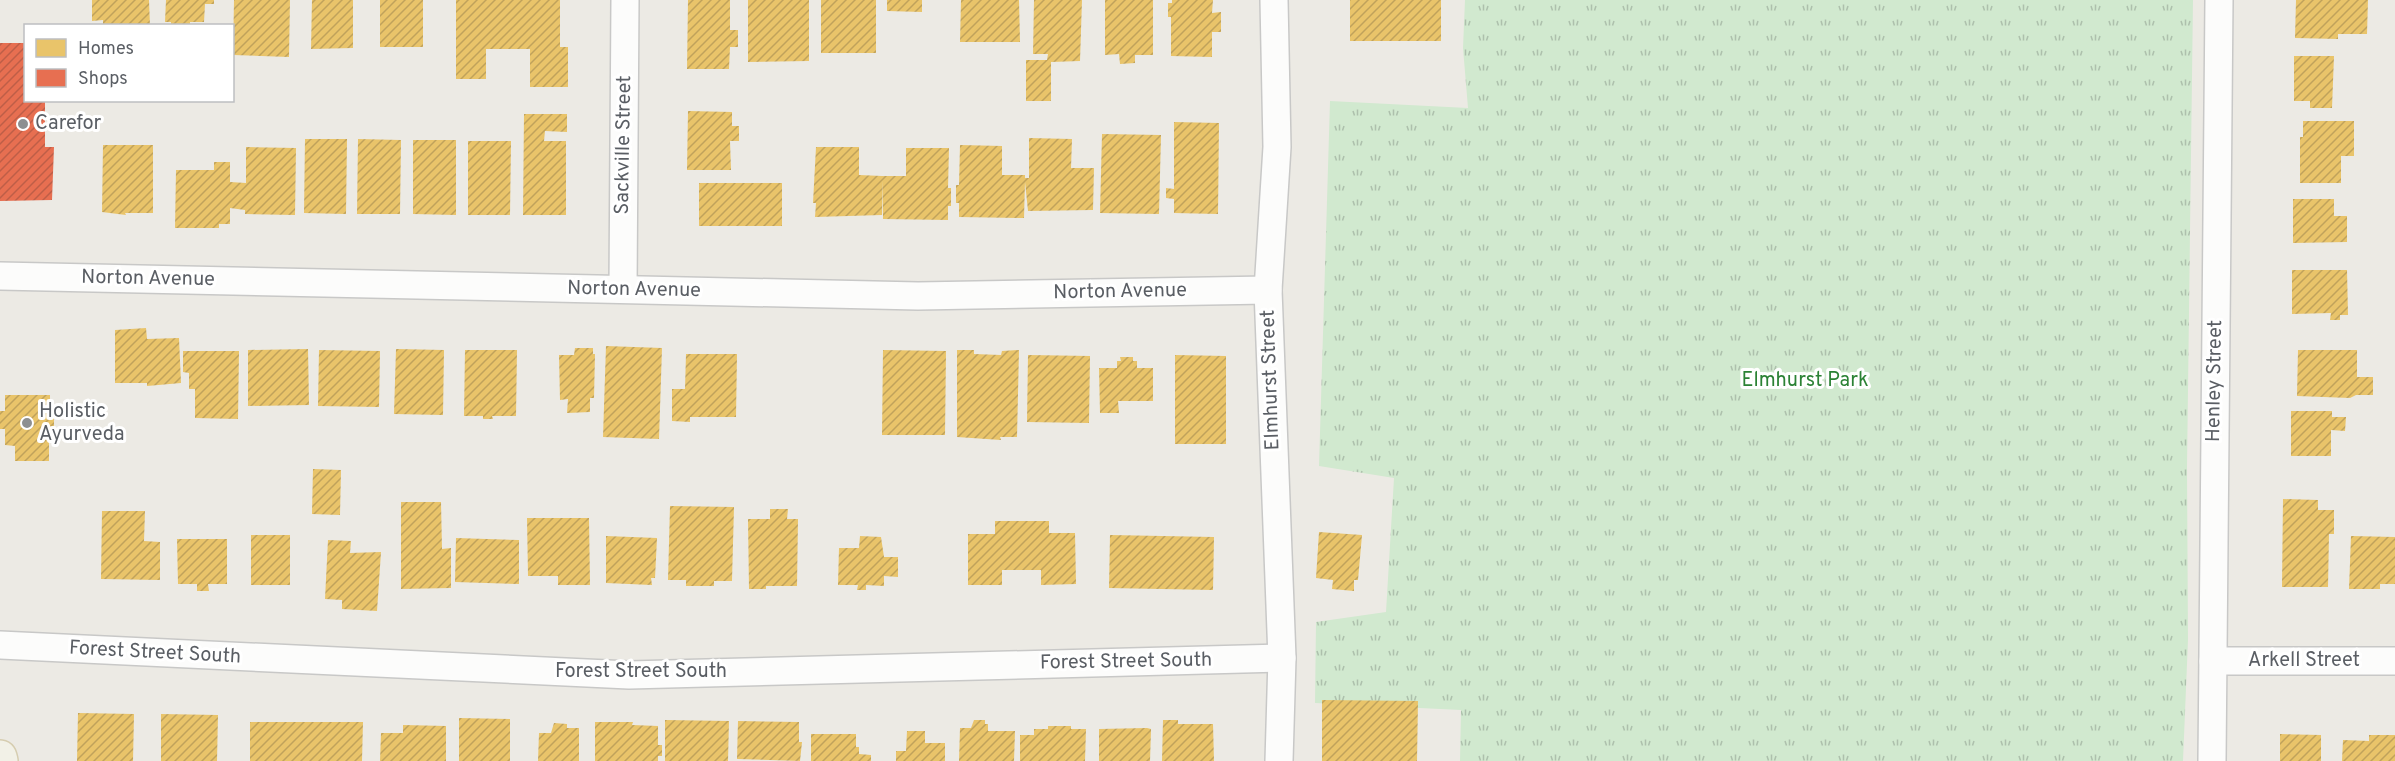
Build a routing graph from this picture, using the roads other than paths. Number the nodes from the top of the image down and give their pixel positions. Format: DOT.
graph roads {
  1 [pos="625,0"];
  2 [pos="1274,0"];
  3 [pos="2219,0"];
  4 [pos="0,276"];
  5 [pos="623,289"];
  6 [pos="1268,290"];
  7 [pos="0,645"];
  8 [pos="1282,658"];
  9 [pos="2213,661"];
  10 [pos="2395,661"];
  11 [pos="1279,761"];
  12 [pos="2212,761"];
  1 -- 5 [label="street, Sackville Street"];
  2 -- 6 [label="street, Elmhurst Street"];
  3 -- 9 [label="street, Henley Street"];
  4 -- 5 [label="street, Norton Avenue"];
  5 -- 6 [label="street, Norton Avenue"];
  6 -- 8 [label="street, Elmhurst Street"];
  7 -- 8 [label="street, Forest Street South"];
  8 -- 11 [label="street, Elmhurst Street"];
  9 -- 10 [label="street, Arkell Street"];
  9 -- 12 [label="street, Henley Street"];
}
